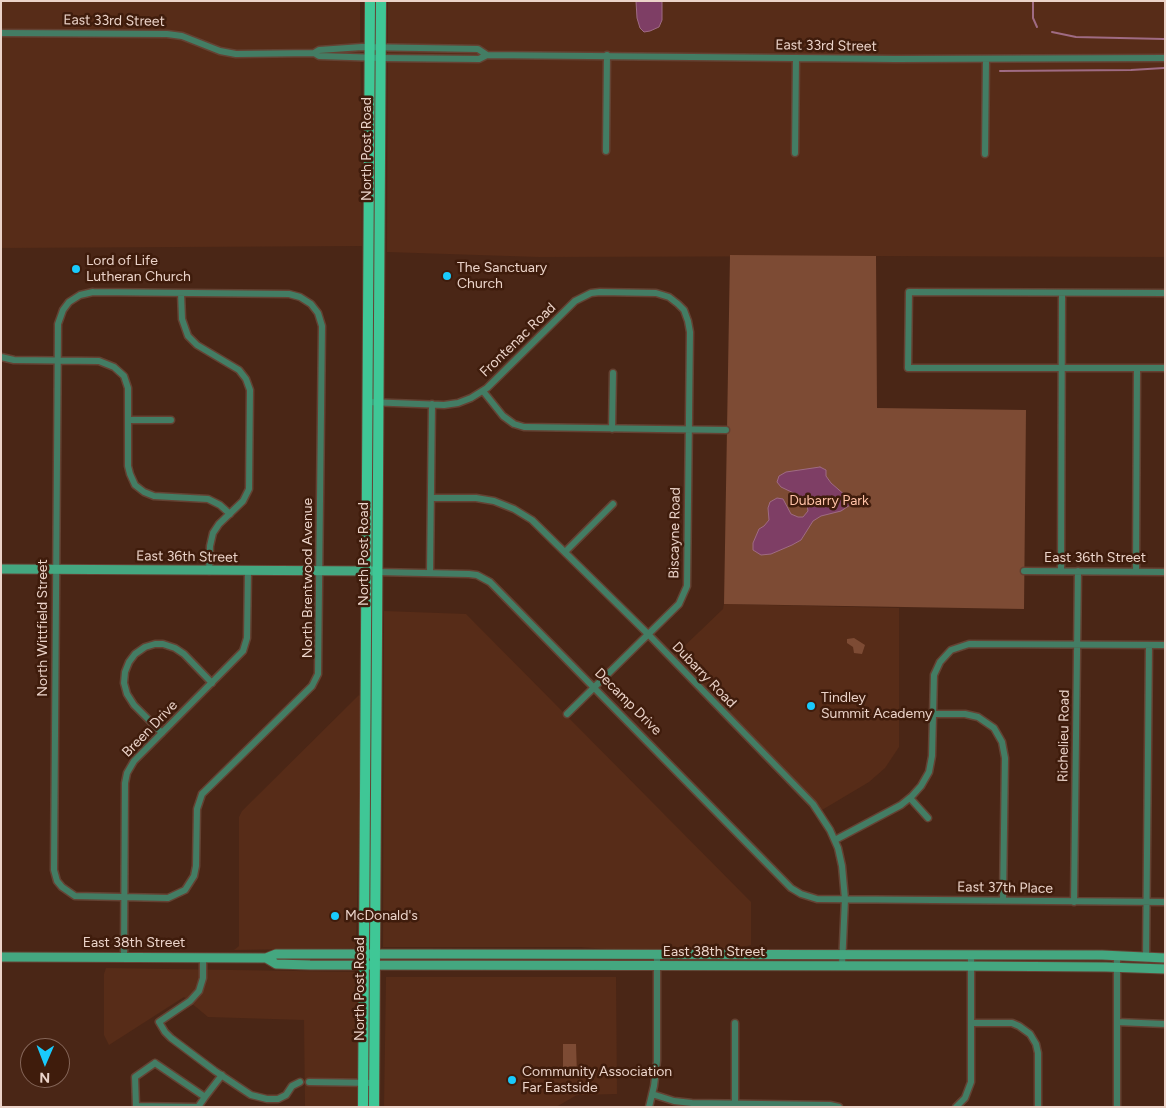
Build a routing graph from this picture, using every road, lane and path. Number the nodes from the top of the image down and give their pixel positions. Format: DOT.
graph roads {
  1 [pos="370,1"];
  2 [pos="381,1"];
  3 [pos="1,33"];
  4 [pos="314,53"];
  5 [pos="375,53"];
  6 [pos="487,55"];
  7 [pos="607,55"];
  8 [pos="796,58"];
  9 [pos="1165,58"];
  10 [pos="986,59"];
  11 [pos="606,151"];
  12 [pos="795,153"];
  13 [pos="984,154"];
  14 [pos="1062,293"];
  15 [pos="1165,293"];
  16 [pos="181,294"];
  17 [pos="680,306"];
  18 [pos="1,357"];
  19 [pos="58,361"];
  20 [pos="1062,368"];
  21 [pos="1137,368"];
  22 [pos="1165,368"];
  23 [pos="612,372"];
  24 [pos="483,391"];
  25 [pos="373,402"];
  26 [pos="432,404"];
  27 [pos="129,420"];
  28 [pos="171,420"];
  29 [pos="612,429"];
  30 [pos="689,430"];
  31 [pos="726,430"];
  32 [pos="430,498"];
  33 [pos="613,504"];
  34 [pos="230,514"];
  35 [pos="565,552"];
  36 [pos="1,569"];
  37 [pos="56,569"];
  38 [pos="209,571"];
  39 [pos="1024,571"];
  40 [pos="1061,571"];
  41 [pos="1078,571"];
  42 [pos="248,572"];
  43 [pos="320,572"];
  44 [pos="372,572"];
  45 [pos="430,572"];
  46 [pos="1136,572"];
  47 [pos="1165,572"];
  48 [pos="648,634"];
  49 [pos="1077,644"];
  50 [pos="1149,645"];
  51 [pos="1165,645"];
  52 [pos="212,683"];
  53 [pos="594,687"];
  54 [pos="567,714"];
  55 [pos="933,714"];
  56 [pos="162,733"];
  57 [pos="910,798"];
  58 [pos="928,818"];
  59 [pos="835,840"];
  60 [pos="124,898"];
  61 [pos="845,899"];
  62 [pos="1003,900"];
  63 [pos="1074,902"];
  64 [pos="1147,902"];
  65 [pos="1165,902"];
  66 [pos="657,955"];
  67 [pos="844,955"];
  68 [pos="971,955"];
  69 [pos="1117,956"];
  70 [pos="1,957"];
  71 [pos="124,957"];
  72 [pos="203,958"];
  73 [pos="1146,958"];
  74 [pos="1165,958"];
  75 [pos="369,959"];
  76 [pos="657,966"];
  77 [pos="842,966"];
  78 [pos="971,966"];
  79 [pos="1118,968"];
  80 [pos="1165,969"];
  81 [pos="1117,1022"];
  82 [pos="735,1023"];
  83 [pos="971,1023"];
  84 [pos="1165,1024"];
  85 [pos="222,1075"];
  86 [pos="300,1082"];
  87 [pos="309,1082"];
  88 [pos="363,1082"];
  89 [pos="374,1083"];
  90 [pos="652,1094"];
  91 [pos="205,1097"];
  92 [pos="735,1104"];
  93 [pos="783,1106"];
  94 [pos="363,1107"];
  95 [pos="374,1107"];
  96 [pos="649,1107"];
  97 [pos="838,1107"];
  98 [pos="956,1107"];
  99 [pos="1038,1107"];
  100 [pos="1117,1107"];
  1 -- 5 [label="main road, North Post Road"];
  2 -- 5 [label="main road, North Post Road"];
  3 -- 4 [label="street, East 33rd Street"];
  4 -- 5 [label="street, East 33rd Street"];
  4 -- 5 [label="street, East 33rd Street"];
  5 -- 6 [label="street, East 33rd Street"];
  5 -- 6 [label="street, East 33rd Street"];
  5 -- 25 [label="main road, North Post Road"];
  6 -- 7 [label="street, East 33rd Street"];
  7 -- 8 [label="street, East 33rd Street"];
  7 -- 11 [label="street"];
  8 -- 10 [label="street, East 33rd Street"];
  8 -- 12 [label="street"];
  9 -- 10 [label="street, East 33rd Street"];
  10 -- 13 [label="street"];
  14 -- 15 [label="street"];
  14 -- 20 [label="street"];
  14 -- 20 [label="street"];
  16 -- 19 [label="street, North Wittfield Street"];
  16 -- 34 [label="street"];
  16 -- 43 [label="street, North Brentwood Avenue"];
  17 -- 24 [label="street, Frontenac Road"];
  17 -- 30 [label="street, Biscayne Road"];
  18 -- 19 [label="street"];
  19 -- 27 [label="street"];
  19 -- 37 [label="street, North Wittfield Street"];
  20 -- 21 [label="street"];
  20 -- 40 [label="street"];
  21 -- 22 [label="street"];
  21 -- 46 [label="street"];
  23 -- 29 [label="street"];
  24 -- 26 [label="street, Frontenac Road"];
  24 -- 29 [label="street"];
  25 -- 26 [label="street, Frontenac Road"];
  25 -- 44 [label="main road, North Post Road"];
  26 -- 32 [label="street"];
  27 -- 28 [label="street"];
  27 -- 34 [label="street"];
  29 -- 30 [label="street"];
  30 -- 31 [label="street"];
  30 -- 48 [label="street, Biscayne Road"];
  32 -- 35 [label="street, Dubarry Road"];
  32 -- 45 [label="street"];
  33 -- 35 [label="street"];
  34 -- 38 [label="street"];
  35 -- 48 [label="street, Dubarry Road"];
  36 -- 37 [label="main road, East 36th Street"];
  37 -- 38 [label="main road, East 36th Street"];
  37 -- 60 [label="street, North Wittfield Street"];
  38 -- 42 [label="main road, East 36th Street"];
  39 -- 40 [label="street, East 36th Street"];
  40 -- 41 [label="street, East 36th Street"];
  41 -- 46 [label="street, East 36th Street"];
  41 -- 49 [label="street, Richelieu Road"];
  42 -- 43 [label="main road, East 36th Street"];
  42 -- 52 [label="street, Breen Drive"];
  43 -- 44 [label="main road, East 36th Street"];
  43 -- 60 [label="street, North Brentwood Avenue"];
  44 -- 45 [label="street, Decamp Drive"];
  44 -- 75 [label="main road, North Post Road"];
  45 -- 53 [label="street, Decamp Drive"];
  46 -- 47 [label="street, East 36th Street"];
  48 -- 53 [label="street, Biscayne Road"];
  48 -- 59 [label="street, Dubarry Road"];
  49 -- 50 [label="street"];
  49 -- 55 [label="street"];
  49 -- 63 [label="street, Richelieu Road"];
  50 -- 51 [label="street"];
  50 -- 64 [label="street"];
  52 -- 56 [label="street, Breen Drive"];
  52 -- 56 [label="street"];
  53 -- 54 [label="street, Biscayne Road"];
  53 -- 61 [label="street, Decamp Drive"];
  55 -- 57 [label="street"];
  55 -- 62 [label="street"];
  56 -- 60 [label="street, Breen Drive"];
  57 -- 58 [label="street"];
  57 -- 59 [label="street"];
  59 -- 61 [label="street, Dubarry Road"];
  60 -- 71 [label="street, Breen Drive"];
  61 -- 62 [label="street, East 37th Place"];
  61 -- 67 [label="street, Dubarry Road"];
  62 -- 63 [label="street, East 37th Place"];
  63 -- 64 [label="street, East 37th Place"];
  64 -- 65 [label="street, East 37th Place"];
  64 -- 73 [label="street"];
  66 -- 67 [label="main road, East 38th Street"];
  66 -- 75 [label="main road, East 38th Street"];
  66 -- 76 [label="street"];
  67 -- 68 [label="main road, East 38th Street"];
  67 -- 77 [label="street, Dubarry Road"];
  68 -- 69 [label="main road, East 38th Street"];
  68 -- 78 [label="street"];
  69 -- 73 [label="main road, East 38th Street"];
  69 -- 79 [label="street"];
  70 -- 71 [label="main road, East 38th Street"];
  71 -- 72 [label="main road, East 38th Street"];
  72 -- 75 [label="main road, East 38th Street"];
  72 -- 85 [label="street"];
  73 -- 74 [label="main road, East 38th Street"];
  75 -- 76 [label="main road, East 38th Street"];
  75 -- 88 [label="main road, North Post Road"];
  75 -- 89 [label="main road, North Post Road"];
  76 -- 77 [label="main road, East 38th Street"];
  76 -- 90 [label="street"];
  77 -- 78 [label="main road, East 38th Street"];
  78 -- 79 [label="main road, East 38th Street"];
  78 -- 83 [label="street"];
  79 -- 80 [label="main road, East 38th Street"];
  79 -- 81 [label="street"];
  81 -- 84 [label="street"];
  81 -- 100 [label="street"];
  82 -- 92 [label="street"];
  83 -- 98 [label="street"];
  83 -- 99 [label="street"];
  85 -- 86 [label="street"];
  85 -- 91 [label="street"];
  87 -- 88 [label="street"];
  88 -- 89 [label="street"];
  88 -- 94 [label="main road, North Post Road"];
  89 -- 95 [label="main road, North Post Road"];
  90 -- 92 [label="street"];
  90 -- 96 [label="street"];
  91 -- 91 [label="street"];
  92 -- 93 [label="street"];
  93 -- 97 [label="street"];
}
